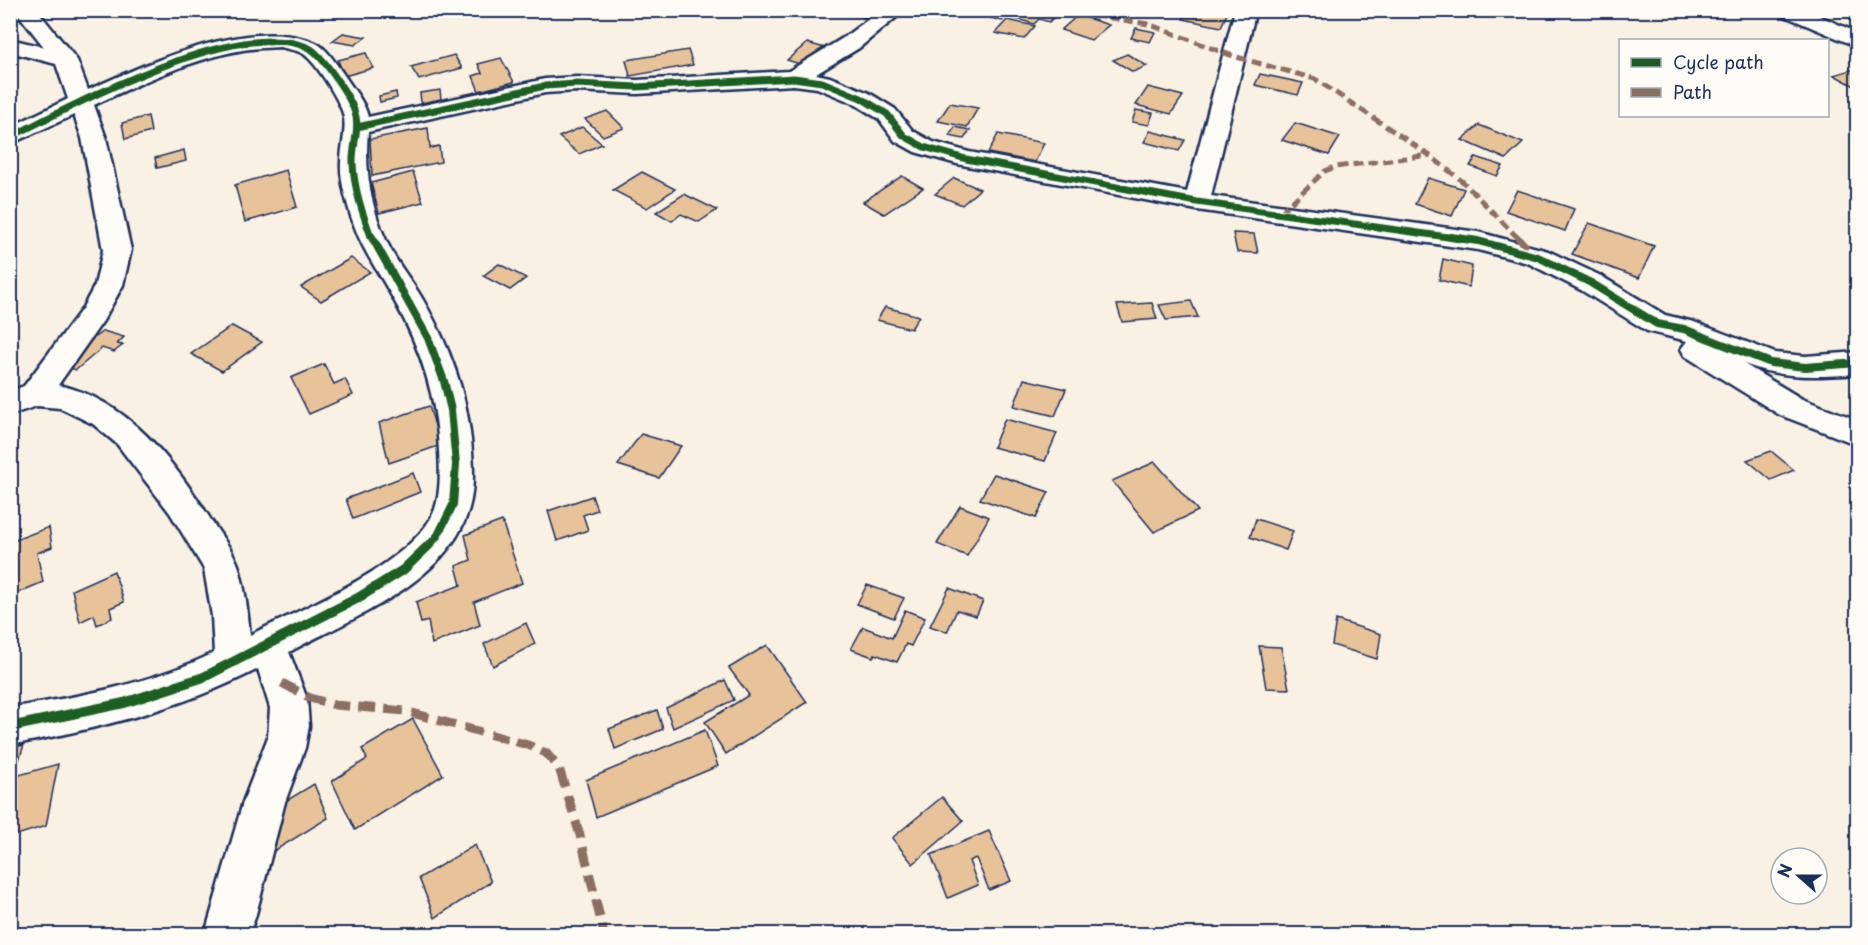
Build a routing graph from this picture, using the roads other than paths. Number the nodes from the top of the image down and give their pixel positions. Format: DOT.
graph roads {
  1 [pos="25,10"];
  2 [pos="895,10"];
  3 [pos="1246,10"];
  4 [pos="1787,10"];
  5 [pos="1857,41"];
  6 [pos="10,45"];
  7 [pos="66,60"];
  8 [pos="794,78"];
  9 [pos="81,103"];
  10 [pos="357,127"];
  11 [pos="10,137"];
  12 [pos="1197,202"];
  13 [pos="1657,324"];
  14 [pos="1857,363"];
  15 [pos="23,399"];
  16 [pos="1857,432"];
  17 [pos="251,654"];
  18 [pos="10,727"];
  19 [pos="227,934"];
  1 -- 7 [label="street"];
  2 -- 8 [label="street"];
  3 -- 12 [label="street"];
  4 -- 5 [label="street"];
  6 -- 7 [label="street"];
  7 -- 9 [label="street"];
  8 -- 10 [label="street"];
  8 -- 12 [label="street"];
  9 -- 10 [label="street"];
  9 -- 11 [label="street"];
  9 -- 15 [label="street"];
  10 -- 17 [label="street"];
  12 -- 13 [label="street"];
  13 -- 14 [label="street"];
  13 -- 16 [label="street"];
  15 -- 17 [label="street"];
  17 -- 18 [label="street"];
  17 -- 19 [label="street"];
}
